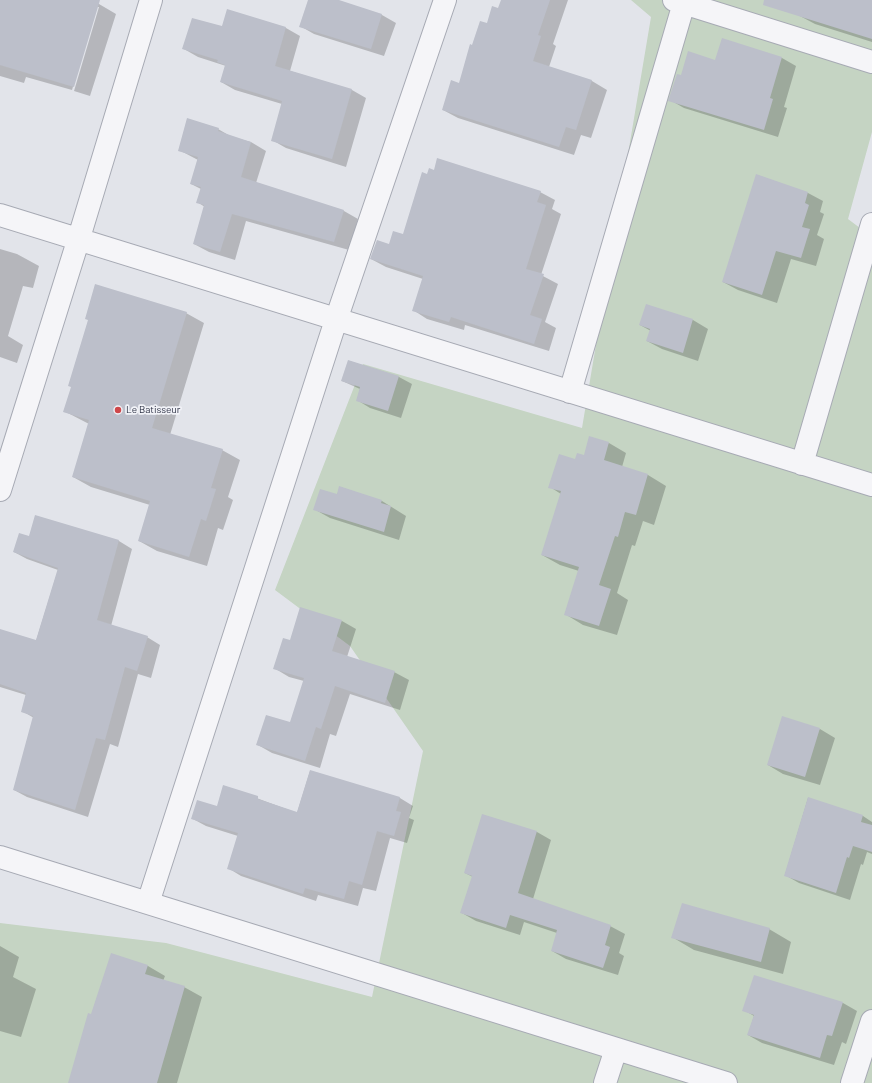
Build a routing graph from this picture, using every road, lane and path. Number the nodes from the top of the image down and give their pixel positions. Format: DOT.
graph roads {
  1 [pos="150,0"];
  2 [pos="445,0"];
  3 [pos="679,2"];
  4 [pos="872,62"];
  5 [pos="0,215"];
  6 [pos="872,224"];
  7 [pos="78,241"];
  8 [pos="336,320"];
  9 [pos="570,392"];
  10 [pos="802,464"];
  11 [pos="872,486"];
  12 [pos="0,490"];
  13 [pos="0,857"];
  14 [pos="148,903"];
  15 [pos="872,1021"];
  16 [pos="616,1049"];
  17 [pos="605,1083"];
  18 [pos="726,1083"];
  19 [pos="852,1083"];
  1 -- 7 [label="street"];
  2 -- 8 [label="street"];
  3 -- 4 [label="street"];
  3 -- 9 [label="street"];
  5 -- 7 [label="street"];
  6 -- 10 [label="street"];
  7 -- 8 [label="street"];
  7 -- 12 [label="street"];
  8 -- 9 [label="street"];
  8 -- 14 [label="street"];
  9 -- 10 [label="street"];
  10 -- 11 [label="street"];
  13 -- 14 [label="street"];
  14 -- 16 [label="street"];
  15 -- 19 [label="street"];
  16 -- 17 [label="street"];
  16 -- 18 [label="street"];
}
